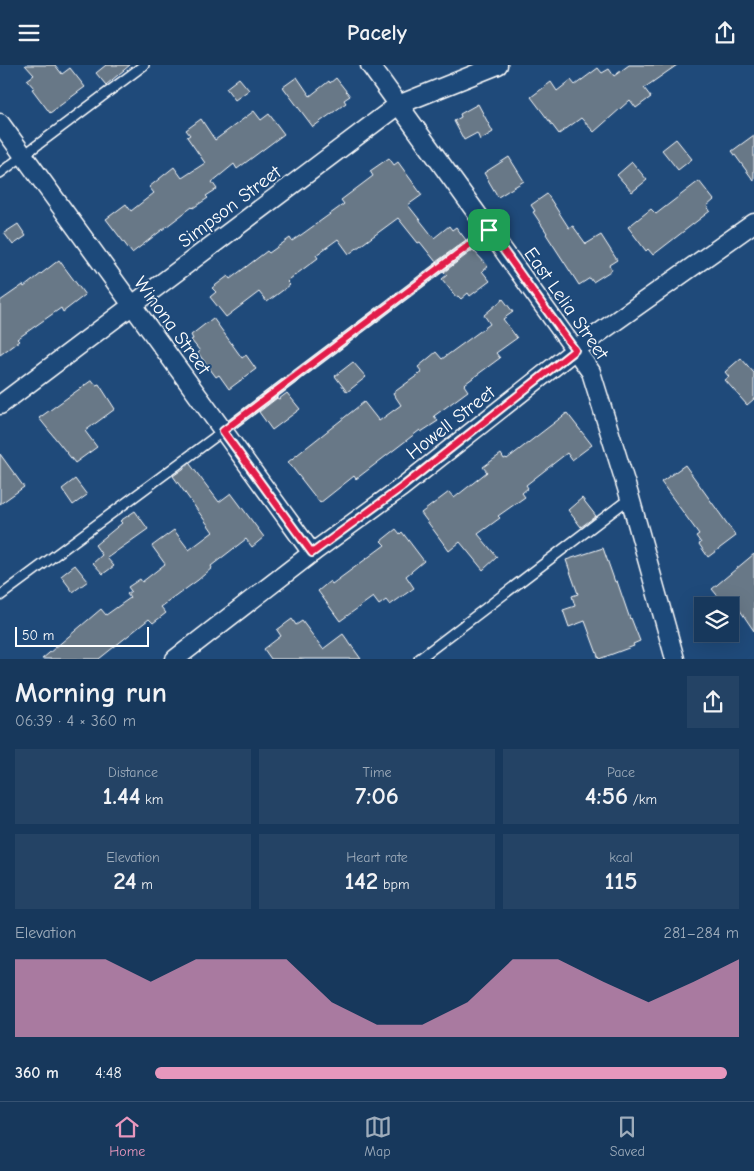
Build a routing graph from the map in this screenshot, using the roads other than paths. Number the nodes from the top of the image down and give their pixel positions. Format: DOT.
graph roads {
  1 [pos="144,65"];
  2 [pos="370,65"];
  3 [pos="498,65"];
  4 [pos="398,105"];
  5 [pos="0,123"];
  6 [pos="24,155"];
  7 [pos="0,173"];
  8 [pos="754,223"];
  9 [pos="489,230"];
  10 [pos="133,306"];
  11 [pos="575,350"];
  12 [pos="0,405"];
  13 [pos="223,431"];
  14 [pos="630,498"];
  15 [pos="312,553"];
  16 [pos="0,596"];
  17 [pos="174,659"];
  18 [pos="419,659"];
  19 [pos="675,659"];
  1 -- 6 [label="lane"];
  2 -- 4 [label="street, East Lelia Street"];
  3 -- 4 [label="street, Simpson Street"];
  4 -- 9 [label="street, East Lelia Street"];
  4 -- 10 [label="street, Simpson Street"];
  5 -- 6 [label="street, Winona Street"];
  6 -- 7 [label="lane"];
  6 -- 10 [label="street, Winona Street"];
  8 -- 11 [label="street, Howell Street"];
  9 -- 11 [label="street, East Lelia Street"];
  9 -- 13 [label="lane"];
  10 -- 12 [label="street, Simpson Street"];
  10 -- 13 [label="street, Winona Street"];
  11 -- 14 [label="street, East Lelia Street"];
  11 -- 15 [label="street, Howell Street"];
  13 -- 15 [label="street, Winona Street"];
  13 -- 16 [label="lane"];
  14 -- 18 [label="lane"];
  14 -- 19 [label="street, East Lelia Street"];
  15 -- 17 [label="street, Howell Street"];
}
